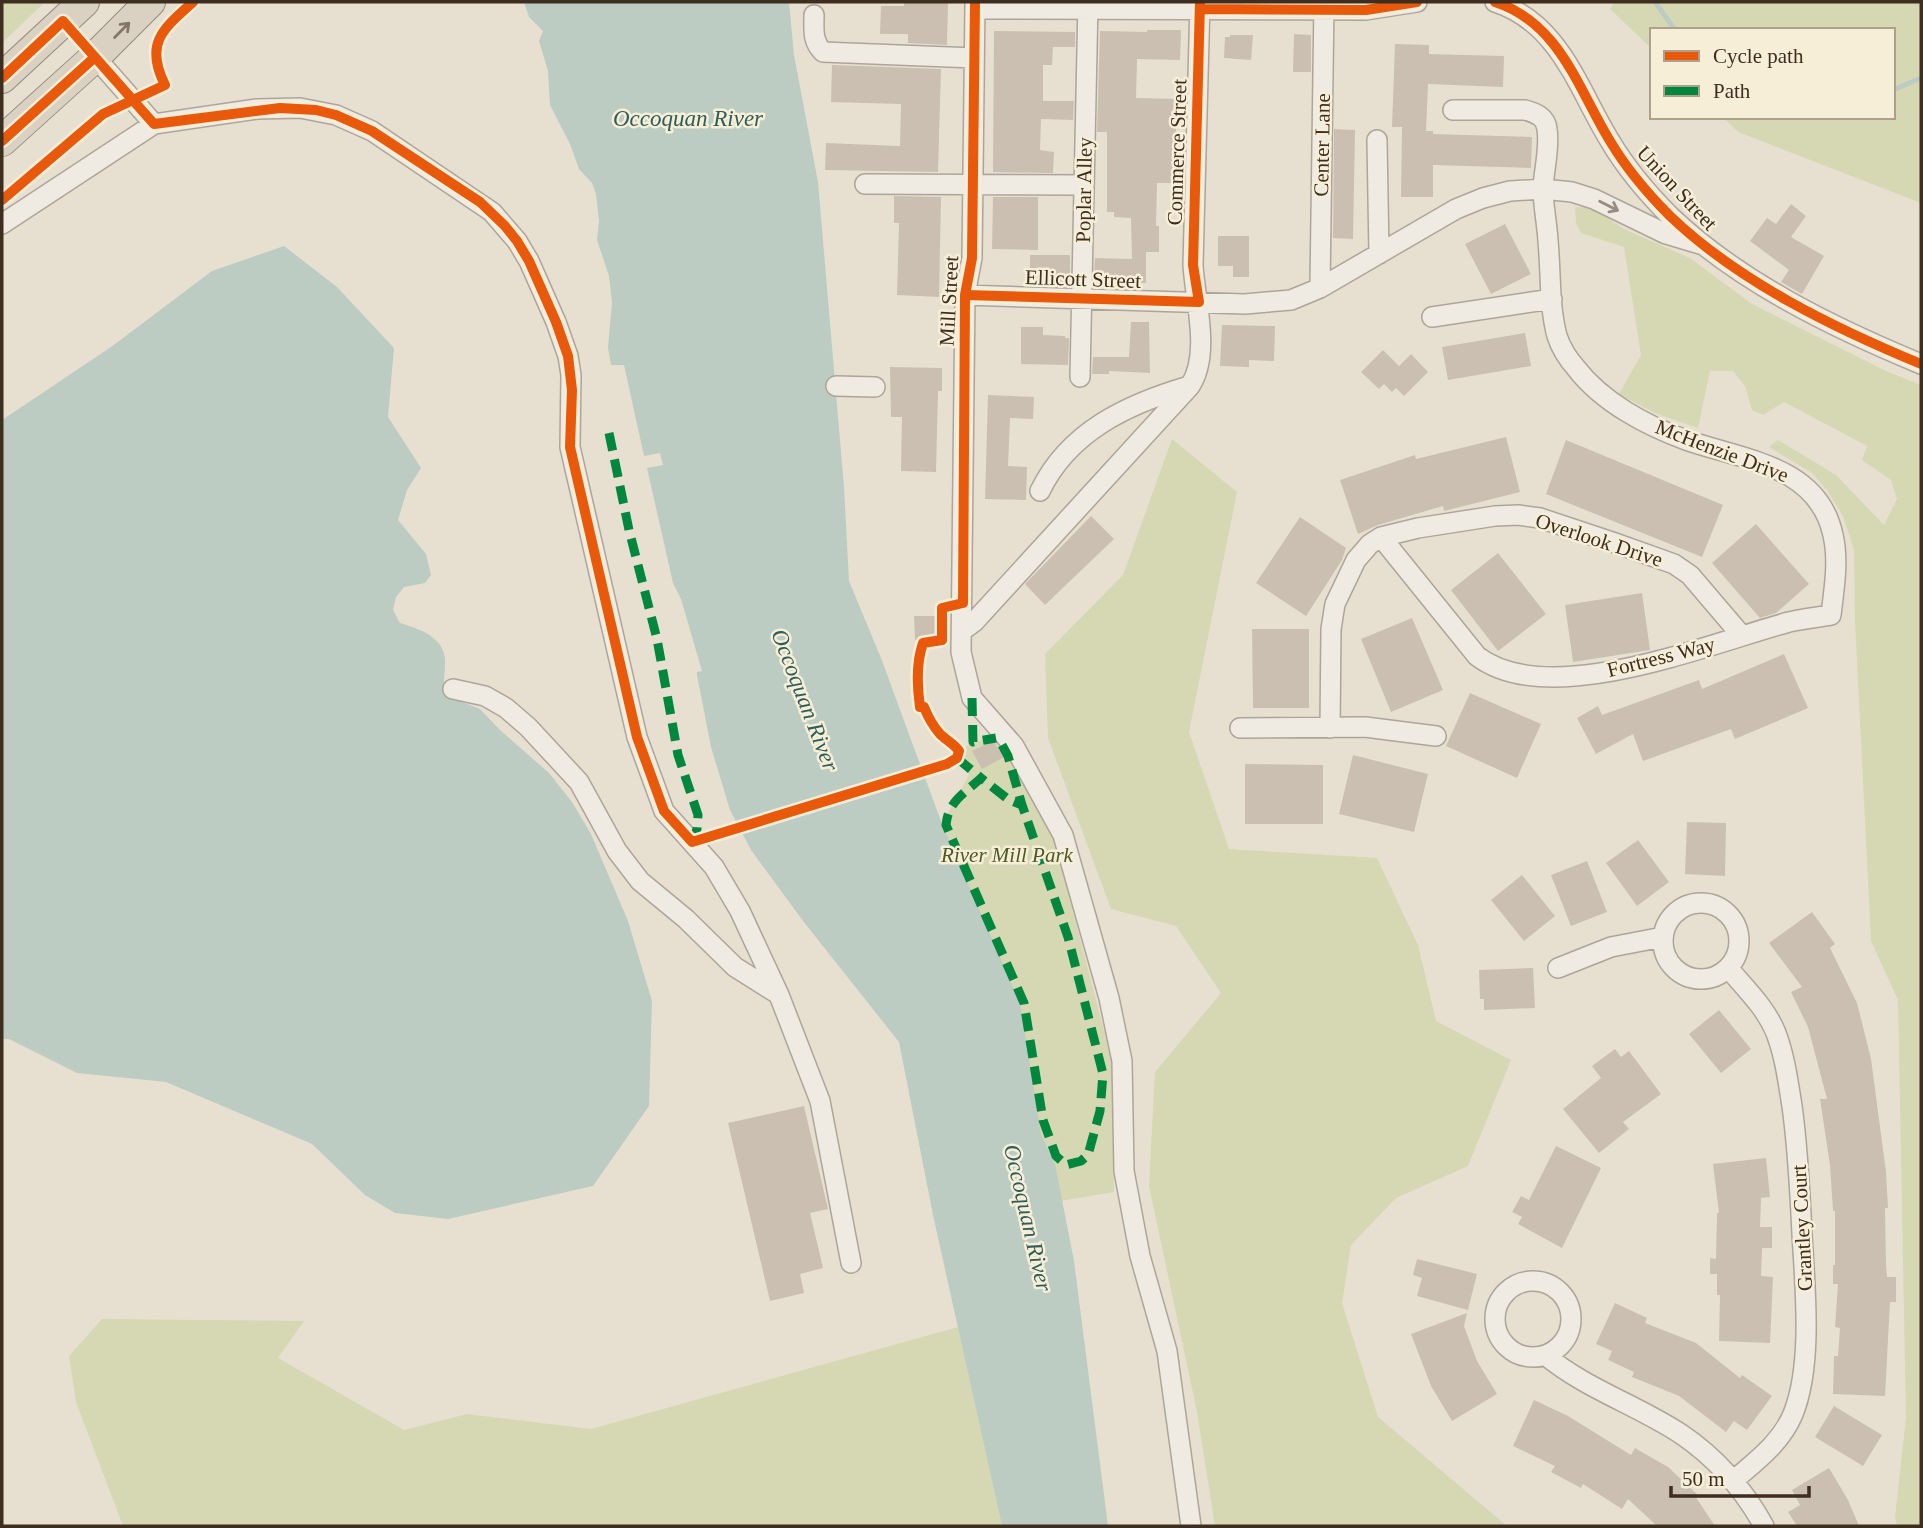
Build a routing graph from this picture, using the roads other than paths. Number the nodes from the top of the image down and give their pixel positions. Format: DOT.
graph roads {
  1 [pos="150,2"];
  2 [pos="1417,2"];
  3 [pos="1495,2"];
  4 [pos="975,5"];
  5 [pos="1088,5"];
  6 [pos="1200,5"];
  7 [pos="1323,6"];
  8 [pos="74,11"];
  9 [pos="814,15"];
  10 [pos="95,57"];
  11 [pos="974,58"];
  12 [pos="2,78"];
  13 [pos="1453,110"];
  14 [pos="154,124"];
  15 [pos="2,141"];
  16 [pos="1377,141"];
  17 [pos="865,184"];
  18 [pos="972,185"];
  19 [pos="1084,185"];
  20 [pos="1543,189"];
  21 [pos="2,224"];
  22 [pos="1703,245"];
  23 [pos="1379,254"];
  24 [pos="1320,288"];
  25 [pos="965,295"];
  26 [pos="1081,298"];
  27 [pos="1552,299"];
  28 [pos="1199,302"];
  29 [pos="1432,317"];
  30 [pos="1921,364"];
  31 [pos="1080,377"];
  32 [pos="836,386"];
  33 [pos="1190,386"];
  34 [pos="876,387"];
  35 [pos="1040,491"];
  36 [pos="1381,537"];
  37 [pos="1831,615"];
  38 [pos="962,631"];
  39 [pos="1742,636"];
  40 [pos="453,689"];
  41 [pos="1240,728"];
  42 [pos="1330,728"];
  43 [pos="1436,736"];
  44 [pos="1663,937"];
  45 [pos="1558,968"];
  46 [pos="1728,969"];
  47 [pos="779,995"];
  48 [pos="851,1263"];
  49 [pos="1545,1355"];
  50 [pos="1733,1481"];
  51 [pos="1191,1526"];
  52 [pos="1764,1526"];
  10 -- 1 [label="highway, one-way"];
  2 -- 7 [label="street"];
  3 -- 22 [label="street, Union Street"];
  4 -- 5 [label="street"];
  4 -- 11 [label="street, Mill Street"];
  5 -- 6 [label="street"];
  5 -- 19 [label="street, Poplar Alley"];
  6 -- 7 [label="street"];
  6 -- 28 [label="street, Commerce Street"];
  7 -- 24 [label="street, Center Lane"];
  8 -- 10 [label="highway"];
  8 -- 12 [label="highway"];
  9 -- 11 [label="street"];
  10 -- 14 [label="street"];
  10 -- 15 [label="highway"];
  11 -- 18 [label="street, Mill Street"];
  13 -- 20 [label="street, McHenzie Drive"];
  14 -- 21 [label="street"];
  14 -- 47 [label="street"];
  16 -- 23 [label="street"];
  17 -- 18 [label="street"];
  18 -- 19 [label="street"];
  18 -- 25 [label="street, Mill Street"];
  19 -- 26 [label="street, Poplar Alley"];
  20 -- 22 [label="street, Ellicott Street, one-way"];
  20 -- 23 [label="street, Ellicott Street"];
  20 -- 27 [label="street, McHenzie Drive"];
  22 -- 30 [label="street, Union Street"];
  23 -- 24 [label="street, Ellicott Street"];
  24 -- 28 [label="street, Ellicott Street"];
  25 -- 26 [label="street, Ellicott Street"];
  25 -- 38 [label="street, Mill Street"];
  26 -- 28 [label="street, Ellicott Street"];
  26 -- 31 [label="street, Poplar Alley"];
  27 -- 29 [label="street"];
  27 -- 37 [label="street, McHenzie Drive"];
  28 -- 33 [label="street, Commerce Street"];
  32 -- 34 [label="street"];
  33 -- 35 [label="street"];
  33 -- 38 [label="street"];
  36 -- 39 [label="street, Overlook Drive"];
  36 -- 39 [label="street, Fortress Way"];
  36 -- 42 [label="street"];
  37 -- 39 [label="street, Fortress Way"];
  38 -- 51 [label="street, Mill Street"];
  40 -- 47 [label="street"];
  41 -- 42 [label="street"];
  42 -- 43 [label="street"];
  44 -- 45 [label="street"];
  44 -- 46 [label="street"];
  44 -- 46 [label="street"];
  46 -- 50 [label="street, Grantley Court"];
  47 -- 48 [label="street"];
  49 -- 50 [label="street"];
  50 -- 52 [label="street"];
}
